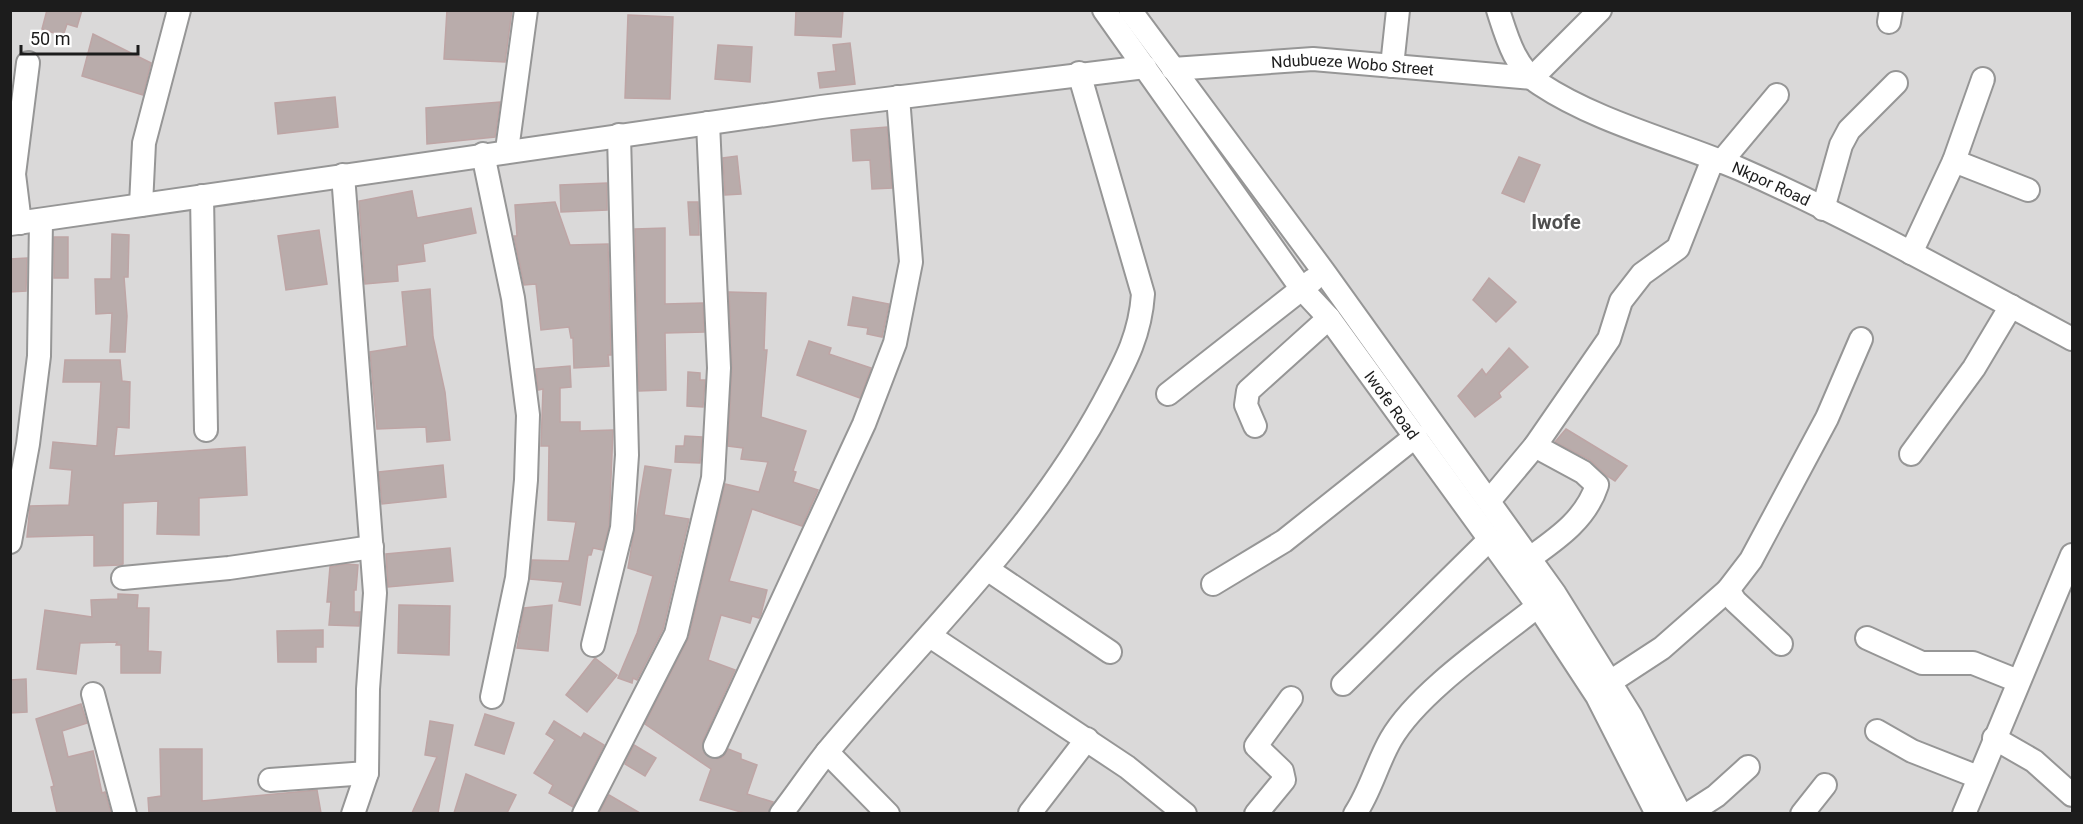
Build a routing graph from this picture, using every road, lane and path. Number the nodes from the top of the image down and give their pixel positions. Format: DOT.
graph roads {
  1 [pos="178,10"];
  2 [pos="526,10"];
  3 [pos="1104,10"];
  4 [pos="1130,10"];
  5 [pos="1398,10"];
  6 [pos="1498,10"];
  7 [pos="1600,10"];
  8 [pos="28,63"];
  9 [pos="1392,66"];
  10 [pos="1145,67"];
  11 [pos="1173,69"];
  12 [pos="1079,74"];
  13 [pos="1532,78"];
  14 [pos="1983,80"];
  15 [pos="1896,83"];
  16 [pos="1777,95"];
  17 [pos="898,97"];
  18 [pos="708,123"];
  19 [pos="619,135"];
  20 [pos="507,150"];
  21 [pos="483,154"];
  22 [pos="1717,160"];
  23 [pos="1954,161"];
  24 [pos="343,175"];
  25 [pos="2028,190"];
  26 [pos="202,196"];
  27 [pos="141,205"];
  28 [pos="1823,208"];
  29 [pos="24,222"];
  30 [pos="1911,253"];
  31 [pos="1324,272"];
  32 [pos="1301,288"];
  33 [pos="2011,306"];
  34 [pos="1329,318"];
  35 [pos="1861,339"];
  36 [pos="2073,339"];
  37 [pos="1168,394"];
  38 [pos="1255,426"];
  39 [pos="206,430"];
  40 [pos="1416,436"];
  41 [pos="1534,446"];
  42 [pos="1911,454"];
  43 [pos="1489,501"];
  44 [pos="1490,539"];
  45 [pos="10,542"];
  46 [pos="372,547"];
  47 [pos="2073,555"];
  48 [pos="1530,558"];
  49 [pos="987,569"];
  50 [pos="123,578"];
  51 [pos="2067,583"];
  52 [pos="1213,584"];
  53 [pos="1728,590"];
  54 [pos="1538,606"];
  55 [pos="930,636"];
  56 [pos="1867,638"];
  57 [pos="1781,644"];
  58 [pos="593,645"];
  59 [pos="1110,652"];
  60 [pos="2018,681"];
  61 [pos="1610,682"];
  62 [pos="1343,684"];
  63 [pos="93,694"];
  64 [pos="492,697"];
  65 [pos="1292,698"];
  66 [pos="1877,730"];
  67 [pos="1994,738"];
  68 [pos="1087,739"];
  69 [pos="715,746"];
  70 [pos="827,752"];
  71 [pos="1748,767"];
  72 [pos="367,773"];
  73 [pos="1978,777"];
  74 [pos="270,780"];
  75 [pos="1825,785"];
  76 [pos="2073,795"];
  77 [pos="124,813"];
  78 [pos="353,813"];
  79 [pos="584,813"];
  80 [pos="782,813"];
  81 [pos="888,813"];
  82 [pos="1030,813"];
  83 [pos="1185,813"];
  84 [pos="1256,813"];
  85 [pos="1355,813"];
  86 [pos="1657,813"];
  87 [pos="1680,813"];
  88 [pos="1688,813"];
  89 [pos="1802,813"];
  90 [pos="1964,813"];
  1 -- 27 [label="street"];
  2 -- 20 [label="street"];
  3 -- 10 [label="street, Iwofe Road"];
  4 -- 11 [label="street, Iwofe Road"];
  5 -- 9 [label="street"];
  6 -- 13 [label="street, Nkpor Road"];
  7 -- 13 [label="street"];
  8 -- 29 [label="street"];
  9 -- 11 [label="street, Ndubueze Wobo Street"];
  9 -- 13 [label="street, Ndubueze Wobo Street"];
  10 -- 12 [label="street"];
  10 -- 32 [label="street, Iwofe Road"];
  11 -- 31 [label="street, Iwofe Road"];
  12 -- 17 [label="street"];
  12 -- 49 [label="street"];
  13 -- 22 [label="street, Nkpor Road"];
  14 -- 23 [label="street"];
  15 -- 28 [label="street"];
  16 -- 22 [label="street"];
  17 -- 18 [label="street"];
  17 -- 69 [label="street"];
  18 -- 19 [label="street"];
  18 -- 79 [label="street"];
  19 -- 20 [label="street"];
  19 -- 58 [label="street"];
  20 -- 21 [label="street"];
  21 -- 24 [label="street"];
  21 -- 64 [label="street"];
  22 -- 28 [label="street, Nkpor Road"];
  22 -- 41 [label="street"];
  23 -- 25 [label="street"];
  23 -- 30 [label="street"];
  24 -- 26 [label="street"];
  24 -- 46 [label="street"];
  26 -- 27 [label="street"];
  26 -- 39 [label="street"];
  27 -- 29 [label="street"];
  28 -- 30 [label="street, Nkpor Road"];
  29 -- 45 [label="street"];
  30 -- 33 [label="street, Nkpor Road"];
  31 -- 32 [label="street"];
  31 -- 43 [label="street, Iwofe Road"];
  32 -- 34 [label="street, Iwofe Road"];
  32 -- 37 [label="street"];
  33 -- 36 [label="street, Nkpor Road"];
  33 -- 42 [label="street"];
  34 -- 38 [label="street"];
  34 -- 40 [label="street, Iwofe Road"];
  35 -- 53 [label="street"];
  40 -- 44 [label="street, Iwofe Road"];
  40 -- 52 [label="street"];
  41 -- 43 [label="street"];
  41 -- 48 [label="street"];
  43 -- 48 [label="street, Iwofe Road"];
  44 -- 54 [label="street, Iwofe Road"];
  44 -- 62 [label="street"];
  46 -- 50 [label="street"];
  46 -- 72 [label="street"];
  47 -- 51 [label="street"];
  48 -- 61 [label="street, Iwofe Road"];
  49 -- 55 [label="street"];
  49 -- 59 [label="street"];
  51 -- 60 [label="street"];
  53 -- 57 [label="street"];
  53 -- 61 [label="street"];
  54 -- 85 [label="street"];
  54 -- 86 [label="street, Iwofe Road"];
  55 -- 68 [label="street"];
  55 -- 70 [label="street"];
  56 -- 60 [label="street"];
  60 -- 67 [label="street"];
  61 -- 87 [label="street, Iwofe Road"];
  63 -- 77 [label="street"];
  65 -- 84 [label="street"];
  66 -- 73 [label="street"];
  67 -- 73 [label="street"];
  67 -- 76 [label="street"];
  68 -- 82 [label="street"];
  68 -- 83 [label="street"];
  70 -- 80 [label="street"];
  70 -- 81 [label="street"];
  71 -- 88 [label="street"];
  72 -- 74 [label="street"];
  72 -- 78 [label="street"];
  73 -- 90 [label="street"];
  75 -- 89 [label="street"];
}
